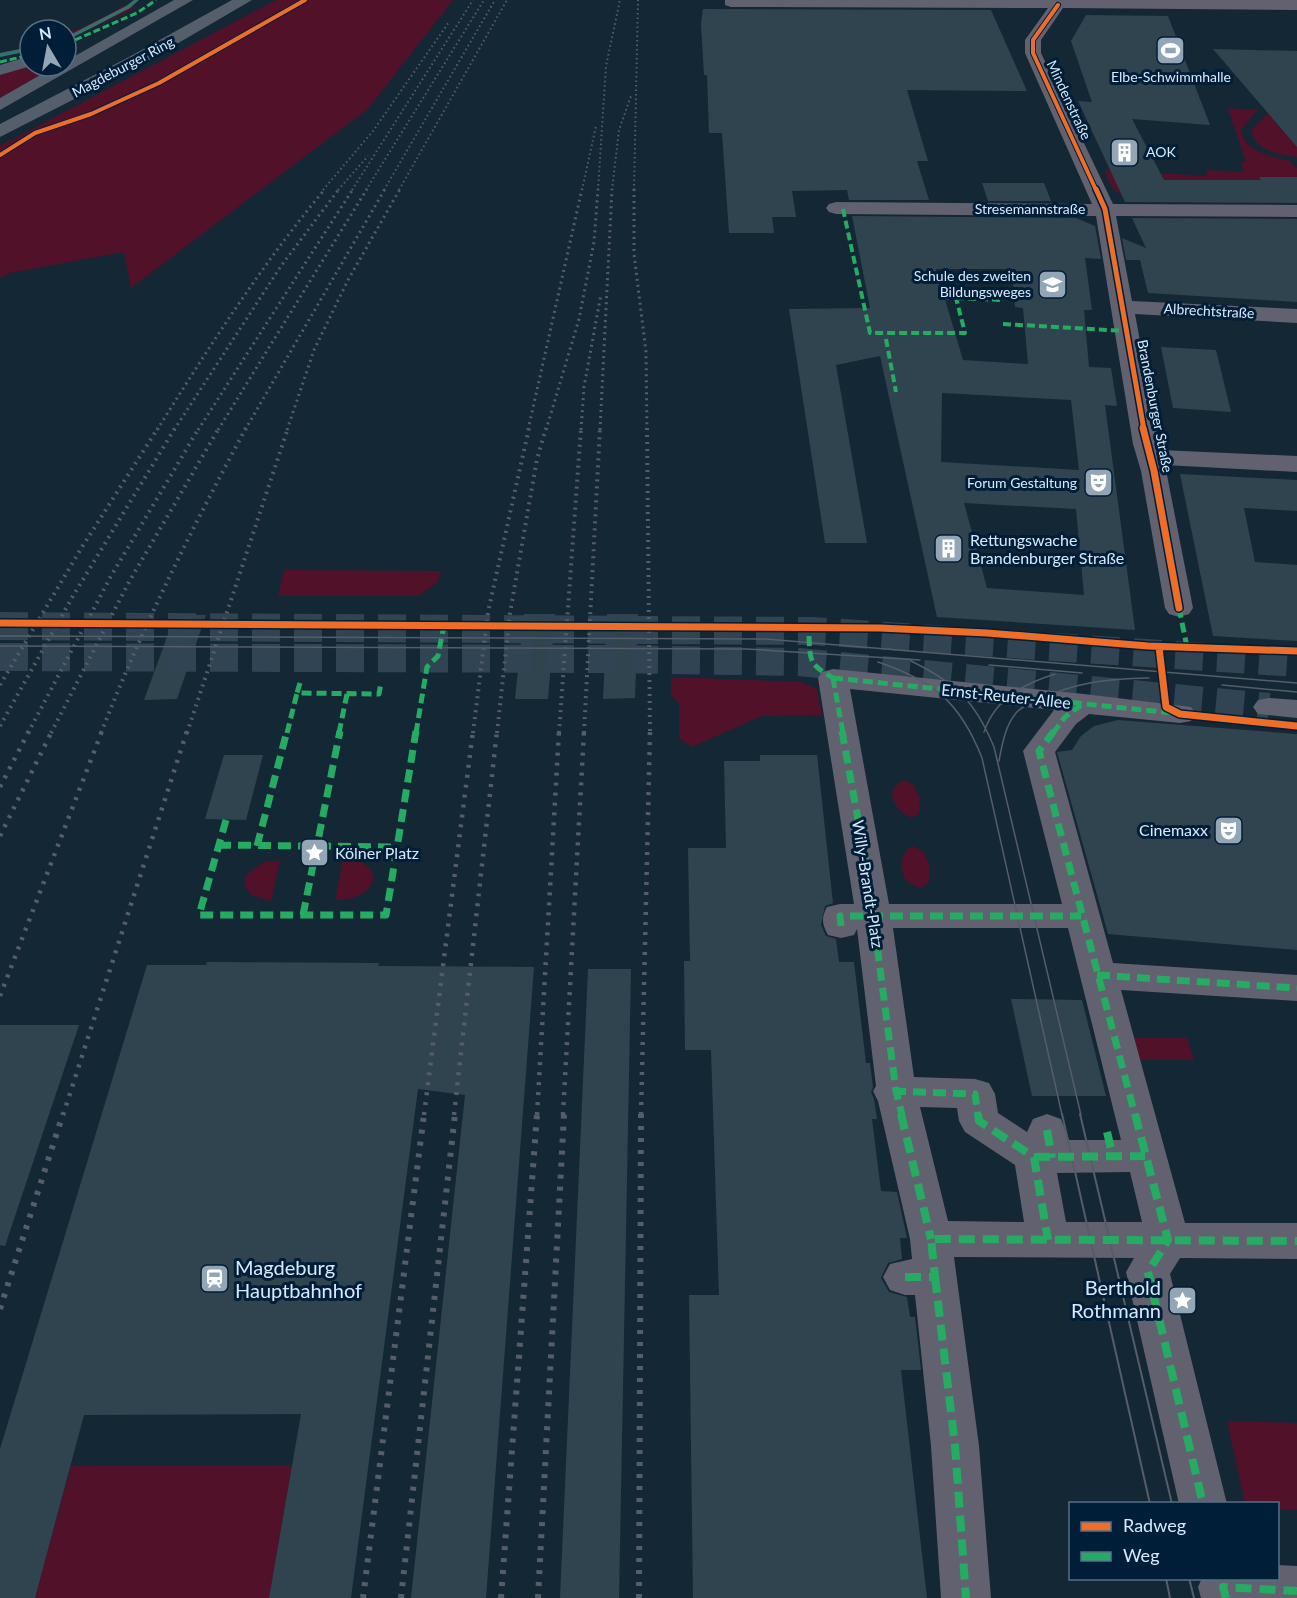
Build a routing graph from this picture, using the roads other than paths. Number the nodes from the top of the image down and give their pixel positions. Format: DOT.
graph roads {
  1 [pos="244,0"];
  2 [pos="731,2"];
  3 [pos="1275,2"];
  4 [pos="179,3"];
  5 [pos="1058,4"];
  6 [pos="1297,5"];
  7 [pos="78,47"];
  8 [pos="18,65"];
  9 [pos="0,70"];
  10 [pos="0,105"];
  11 [pos="0,131"];
  12 [pos="836,208"];
  13 [pos="1105,209"];
  14 [pos="1297,211"];
  15 [pos="1122,307"];
  16 [pos="1297,316"];
  17 [pos="1150,457"];
  18 [pos="1297,464"];
  19 [pos="1179,608"];
  20 [pos="833,678"];
  21 [pos="1084,703"];
  22 [pos="1180,714"];
  23 [pos="1064,917"];
  24 [pos="857,921"];
  25 [pos="1097,975"];
  26 [pos="1297,988"];
  27 [pos="896,1099"];
  28 [pos="1044,1148"];
  29 [pos="1122,1148"];
  30 [pos="1048,1240"];
  31 [pos="1168,1240"];
  32 [pos="1297,1241"];
  33 [pos="923,1264"];
  34 [pos="1203,1502"];
  35 [pos="1224,1588"];
  36 [pos="1297,1591"];
  37 [pos="966,1598"];
  1 -- 11 [label="highway, Magdeburger Ring"];
  2 -- 5 [label="street"];
  3 -- 5 [label="street"];
  3 -- 6 [label="street"];
  4 -- 7 [label="highway"];
  4 -- 10 [label="highway, Magdeburger Ring"];
  5 -- 13 [label="street, Mindenstraße"];
  8 -- 9 [label="highway"];
  12 -- 13 [label="street, Stresemannstraße"];
  13 -- 14 [label="street, Stresemannstraße"];
  13 -- 15 [label="street, Brandenburger Straße"];
  15 -- 16 [label="street, Albrechtstraße"];
  15 -- 17 [label="street, Brandenburger Straße"];
  17 -- 18 [label="street"];
  17 -- 19 [label="street, Brandenburger Straße"];
  20 -- 21 [label="street, Ernst-Reuter-Allee"];
  20 -- 24 [label="street, Willy-Brandt-Platz"];
  21 -- 22 [label="street, Ernst-Reuter-Allee"];
  21 -- 23 [label="street"];
  23 -- 24 [label="street"];
  23 -- 25 [label="street"];
  24 -- 27 [label="street, Willy-Brandt-Platz"];
  25 -- 26 [label="street"];
  25 -- 29 [label="street"];
  27 -- 28 [label="street"];
  27 -- 33 [label="street, Willy-Brandt-Platz"];
  28 -- 29 [label="street"];
  28 -- 30 [label="street"];
  29 -- 31 [label="street"];
  30 -- 31 [label="street"];
  30 -- 33 [label="street"];
  31 -- 32 [label="street"];
  31 -- 34 [label="street"];
  33 -- 37 [label="street, Willy-Brandt-Platz"];
  35 -- 36 [label="street"];
}
